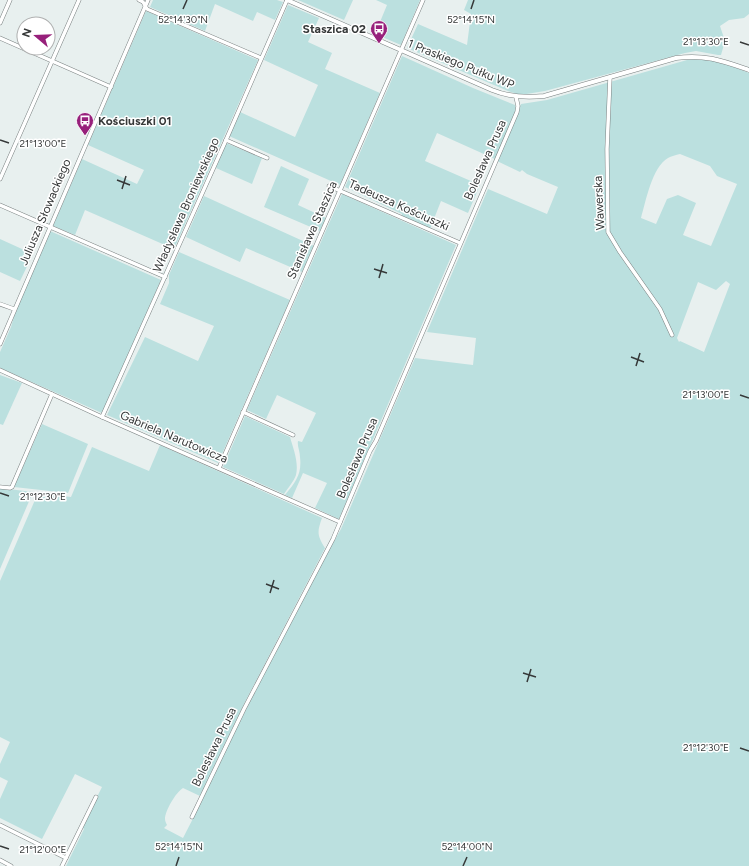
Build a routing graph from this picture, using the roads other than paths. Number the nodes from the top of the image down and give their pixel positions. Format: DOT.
graph roads {
  1 [pos="10,0"];
  2 [pos="79,0"];
  3 [pos="138,0"];
  4 [pos="148,0"];
  5 [pos="287,0"];
  6 [pos="423,0"];
  7 [pos="146,6"];
  8 [pos="0,23"];
  9 [pos="0,38"];
  10 [pos="402,50"];
  11 [pos="261,58"];
  12 [pos="52,61"];
  13 [pos="749,70"];
  14 [pos="610,77"];
  15 [pos="110,87"];
  16 [pos="516,97"];
  17 [pos="226,140"];
  18 [pos="267,158"];
  19 [pos="0,179"];
  20 [pos="329,186"];
  21 [pos="340,190"];
  22 [pos="0,205"];
  23 [pos="50,227"];
  24 [pos="460,243"];
  25 [pos="165,277"];
  26 [pos="0,304"];
  27 [pos="14,310"];
  28 [pos="672,335"];
  29 [pos="0,344"];
  30 [pos="0,370"];
  31 [pos="52,394"];
  32 [pos="243,412"];
  33 [pos="102,417"];
  34 [pos="293,435"];
  35 [pos="219,468"];
  36 [pos="0,486"];
  37 [pos="340,522"];
  38 [pos="96,797"];
  39 [pos="192,817"];
  40 [pos="0,825"];
  41 [pos="66,858"];
  42 [pos="0,860"];
  43 [pos="11,866"];
  44 [pos="62,866"];
  1 -- 8 [label="street"];
  2 -- 12 [label="street"];
  3 -- 7 [label="street"];
  4 -- 7 [label="street, Juliusza Słowackiego"];
  5 -- 10 [label="street, 1 Praskiego Pułku WP"];
  5 -- 11 [label="street, Władysława Broniewskiego"];
  6 -- 10 [label="street, Stanisława Staszica"];
  7 -- 11 [label="street"];
  7 -- 15 [label="street, Juliusza Słowackiego"];
  9 -- 12 [label="street"];
  10 -- 16 [label="street, 1 Praskiego Pułku WP"];
  10 -- 21 [label="street, Stanisława Staszica"];
  11 -- 17 [label="street, Władysława Broniewskiego"];
  12 -- 15 [label="street"];
  12 -- 19 [label="street"];
  13 -- 14 [label="street, 1 Praskiego Pułku WP"];
  14 -- 16 [label="street, 1 Praskiego Pułku WP"];
  14 -- 28 [label="street, Wawerska"];
  15 -- 23 [label="street, Juliusza Słowackiego"];
  16 -- 24 [label="street, Bolesława Prusa"];
  17 -- 18 [label="street"];
  17 -- 25 [label="street, Władysława Broniewskiego"];
  20 -- 21 [label="street, Tadeusza Kościuszki"];
  21 -- 24 [label="street, Tadeusza Kościuszki"];
  21 -- 32 [label="street, Stanisława Staszica"];
  22 -- 23 [label="street"];
  23 -- 25 [label="street"];
  23 -- 27 [label="street, Juliusza Słowackiego"];
  24 -- 37 [label="street, Bolesława Prusa"];
  25 -- 33 [label="street, Władysława Broniewskiego"];
  26 -- 27 [label="street"];
  27 -- 29 [label="street, Juliusza Słowackiego"];
  30 -- 31 [label="street, Gabriela Narutowicza"];
  31 -- 33 [label="street, Gabriela Narutowicza"];
  31 -- 36 [label="street"];
  32 -- 34 [label="street"];
  32 -- 35 [label="street, Stanisława Staszica"];
  33 -- 35 [label="street, Gabriela Narutowicza"];
  35 -- 37 [label="street, Gabriela Narutowicza"];
  37 -- 39 [label="street, Bolesława Prusa"];
  38 -- 41 [label="street"];
  40 -- 41 [label="street"];
  41 -- 44 [label="street"];
  42 -- 43 [label="street"];
}
